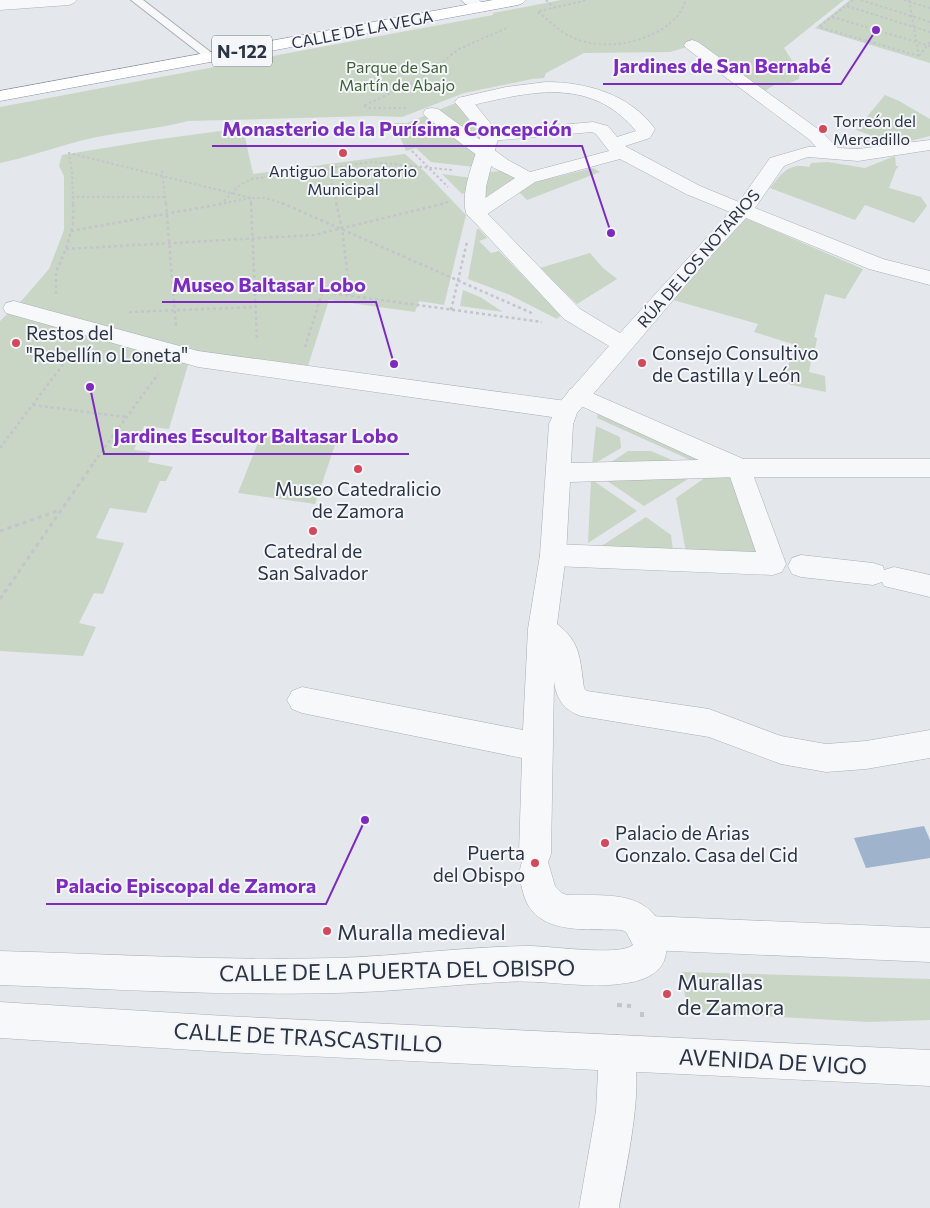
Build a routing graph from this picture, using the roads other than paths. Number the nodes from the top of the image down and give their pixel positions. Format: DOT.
graph roads {
  1 [pos="69,0"];
  2 [pos="136,0"];
  3 [pos="518,0"];
  4 [pos="500,2"];
  5 [pos="473,4"];
  6 [pos="0,5"];
  7 [pos="692,46"];
  8 [pos="211,57"];
  9 [pos="2,96"];
  10 [pos="432,113"];
  11 [pos="488,144"];
  12 [pos="930,145"];
  13 [pos="617,148"];
  14 [pos="832,153"];
  15 [pos="528,178"];
  16 [pos="470,203"];
  17 [pos="744,209"];
  18 [pos="930,278"];
  19 [pos="14,308"];
  20 [pos="628,339"];
  21 [pos="572,402"];
  22 [pos="743,468"];
  23 [pos="930,468"];
  24 [pos="558,473"];
  25 [pos="552,555"];
  26 [pos="785,565"];
  27 [pos="930,586"];
  28 [pos="542,629"];
  29 [pos="302,700"];
  30 [pos="930,744"];
  31 [pos="537,747"];
  32 [pos="648,933"];
  33 [pos="930,945"];
  34 [pos="0,968"];
  35 [pos="0,1020"];
  36 [pos="617,1053"];
  37 [pos="930,1068"];
  38 [pos="599,1208"];
  1 -- 6 [label="street"];
  2 -- 8 [label="lane"];
  3 -- 4 [label="highway, CALLE DE LA VEGA / N-122"];
  4 -- 5 [label="highway, CALLE DE LA VEGA / N-122"];
  5 -- 8 [label="highway, CALLE DE LA VEGA / N-122"];
  7 -- 14 [label="street"];
  8 -- 9 [label="highway, CALLE DE LA VEGA / N-122"];
  10 -- 11 [label="street"];
  11 -- 13 [label="street"];
  11 -- 13 [label="street"];
  11 -- 15 [label="street"];
  11 -- 16 [label="street"];
  12 -- 14 [label="street, RÚA DE LOS NOTARIOS"];
  13 -- 15 [label="street"];
  13 -- 17 [label="street"];
  14 -- 17 [label="street, RÚA DE LOS NOTARIOS"];
  15 -- 16 [label="street"];
  16 -- 20 [label="street"];
  17 -- 18 [label="street"];
  17 -- 20 [label="street, RÚA DE LOS NOTARIOS"];
  19 -- 21 [label="street"];
  20 -- 21 [label="street, RÚA DE LOS NOTARIOS"];
  21 -- 22 [label="street"];
  21 -- 24 [label="street"];
  22 -- 23 [label="street"];
  22 -- 24 [label="street"];
  22 -- 26 [label="street"];
  24 -- 25 [label="street"];
  25 -- 26 [label="street"];
  25 -- 28 [label="street"];
  26 -- 27 [label="street"];
  28 -- 30 [label="street"];
  28 -- 31 [label="street"];
  29 -- 31 [label="street"];
  31 -- 32 [label="street"];
  32 -- 33 [label="street"];
  32 -- 34 [label="street, CALLE DE LA PUERTA DEL OBISPO"];
  35 -- 36 [label="street, CALLE DE TRASCASTILLO"];
  36 -- 37 [label="street, AVENIDA DE VIGO"];
  36 -- 38 [label="street"];
}
